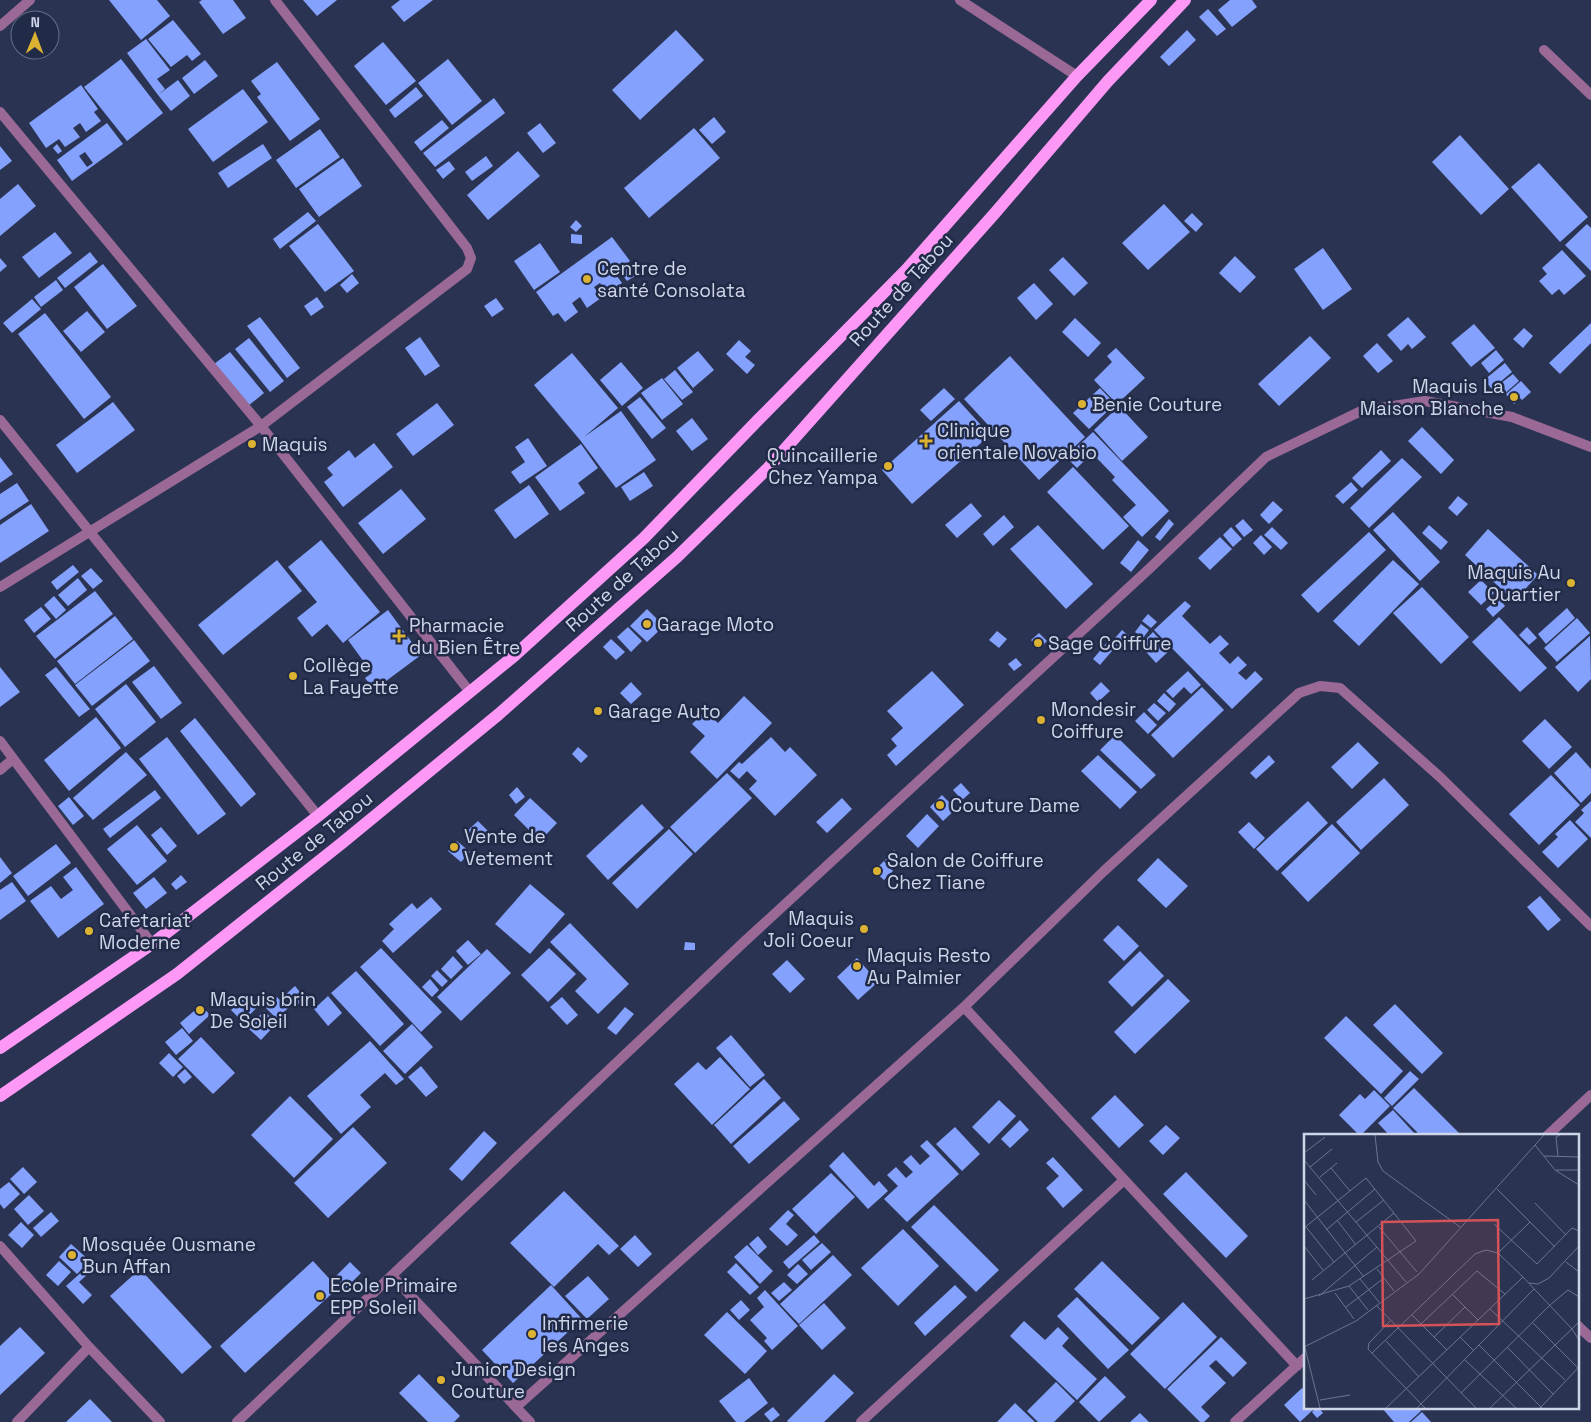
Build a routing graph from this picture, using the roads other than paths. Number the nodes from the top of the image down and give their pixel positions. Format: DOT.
graph roads {
  1 [pos="30,0"];
  2 [pos="275,0"];
  3 [pos="960,0"];
  4 [pos="1151,0"];
  5 [pos="1184,0"];
  6 [pos="0,26"];
  7 [pos="1544,50"];
  8 [pos="1077,76"];
  9 [pos="1591,95"];
  10 [pos="0,112"];
  11 [pos="0,420"];
  12 [pos="262,426"];
  13 [pos="1591,447"];
  14 [pos="90,533"];
  15 [pos="0,587"];
  16 [pos="470,692"];
  17 [pos="0,741"];
  18 [pos="13,759"];
  19 [pos="0,770"];
  20 [pos="318,816"];
  21 [pos="1591,926"];
  22 [pos="152,944"];
  23 [pos="964,1007"];
  24 [pos="0,1048"];
  25 [pos="0,1096"];
  26 [pos="1591,1096"];
  27 [pos="1549,1134"];
  28 [pos="1124,1180"];
  29 [pos="0,1246"];
  30 [pos="392,1276"];
  31 [pos="1578,1325"];
  32 [pos="1591,1338"];
  33 [pos="89,1348"];
  34 [pos="1301,1362"];
  35 [pos="516,1408"];
  36 [pos="17,1422"];
  37 [pos="160,1422"];
  38 [pos="236,1422"];
  39 [pos="530,1422"];
  40 [pos="861,1422"];
  41 [pos="1235,1422"];
  1 -- 6 [label="street"];
  2 -- 12 [label="street"];
  3 -- 8 [label="street"];
  4 -- 8 [label="main road, Route de Tabou"];
  5 -- 25 [label="main road, Route de Tabou"];
  7 -- 9 [label="street"];
  8 -- 16 [label="main road, Route de Tabou"];
  10 -- 12 [label="street"];
  11 -- 14 [label="street"];
  12 -- 14 [label="street"];
  12 -- 16 [label="street"];
  13 -- 30 [label="street"];
  14 -- 15 [label="street"];
  14 -- 20 [label="street"];
  16 -- 20 [label="main road, Route de Tabou"];
  17 -- 18 [label="street"];
  18 -- 19 [label="street"];
  18 -- 22 [label="street"];
  20 -- 22 [label="main road, Route de Tabou"];
  21 -- 23 [label="street"];
  22 -- 24 [label="main road, Route de Tabou"];
  23 -- 28 [label="street"];
  23 -- 35 [label="street"];
  26 -- 27 [label="street"];
  28 -- 34 [label="street"];
  28 -- 40 [label="street"];
  29 -- 33 [label="street"];
  30 -- 35 [label="street"];
  30 -- 38 [label="street"];
  31 -- 32 [label="street"];
  33 -- 36 [label="street"];
  33 -- 37 [label="street"];
  34 -- 41 [label="street"];
  35 -- 39 [label="street"];
}
